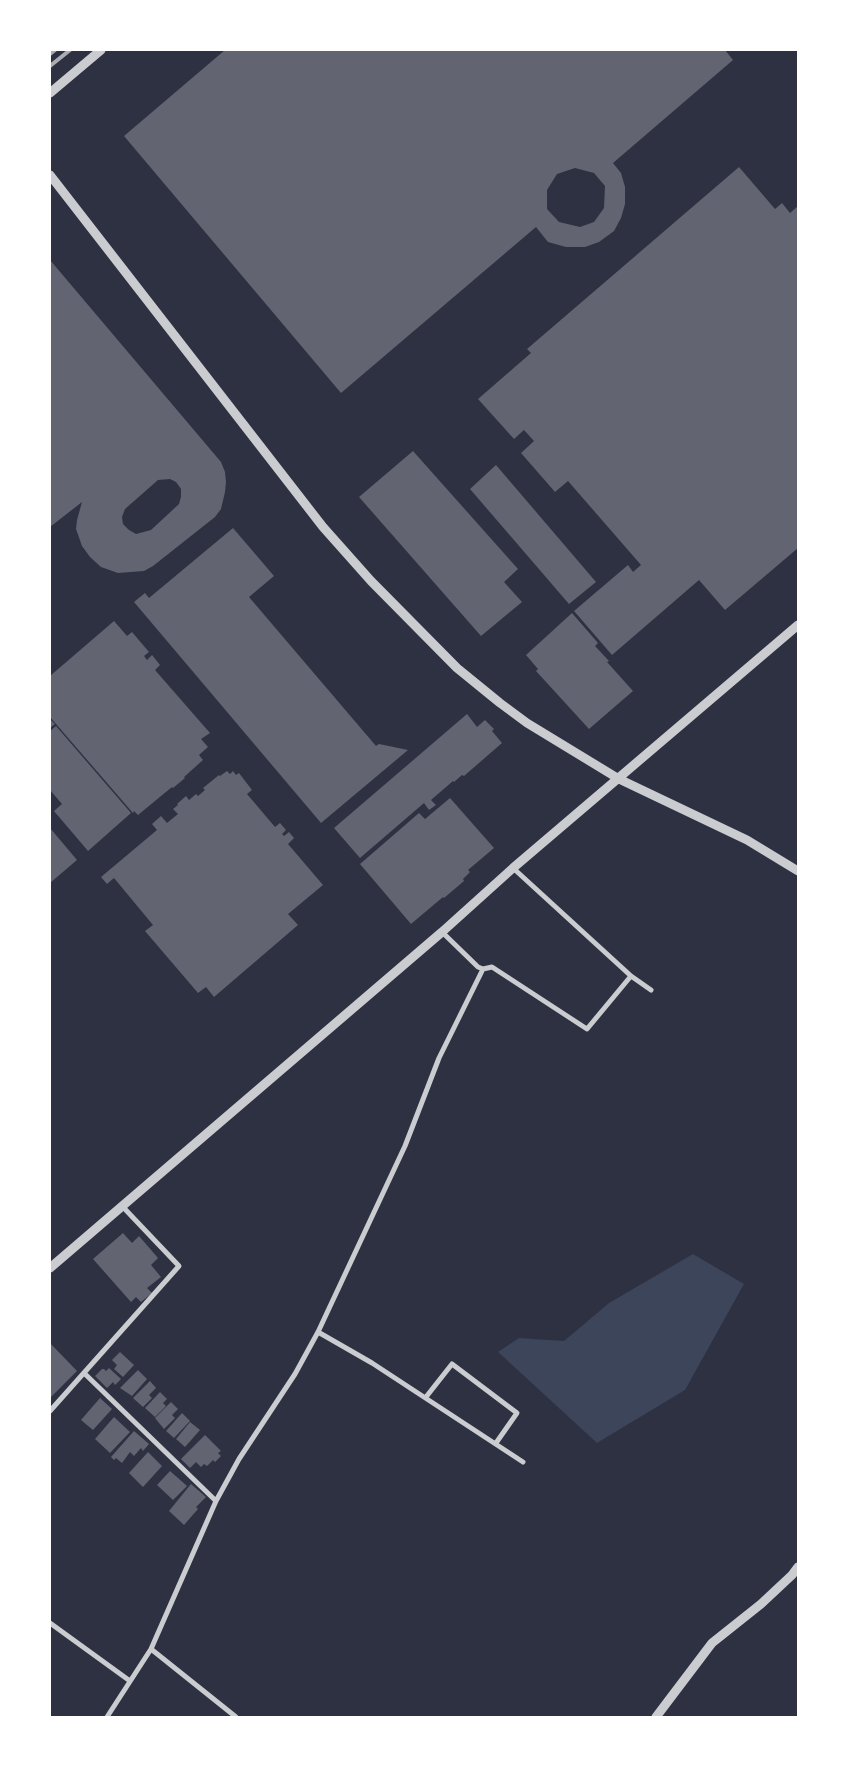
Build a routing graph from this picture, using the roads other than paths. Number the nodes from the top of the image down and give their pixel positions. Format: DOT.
graph roads {
  1 [pos="101,50"];
  2 [pos="50,93"];
  3 [pos="50,175"];
  4 [pos="798,625"];
  5 [pos="619,779"];
  6 [pos="513,868"];
  7 [pos="798,871"];
  8 [pos="442,932"];
  9 [pos="483,969"];
  10 [pos="631,976"];
  11 [pos="651,990"];
  12 [pos="122,1206"];
  13 [pos="50,1268"];
  14 [pos="318,1332"];
  15 [pos="84,1373"];
  16 [pos="426,1397"];
  17 [pos="50,1411"];
  18 [pos="496,1443"];
  19 [pos="523,1462"];
  20 [pos="216,1501"];
  21 [pos="798,1567"];
  22 [pos="50,1623"];
  23 [pos="151,1649"];
  24 [pos="130,1681"];
  25 [pos="107,1717"];
  26 [pos="236,1717"];
  27 [pos="656,1717"];
  1 -- 2 [label="street"];
  3 -- 5 [label="street"];
  4 -- 5 [label="street"];
  5 -- 6 [label="street"];
  5 -- 7 [label="street"];
  6 -- 8 [label="street"];
  6 -- 10 [label="street"];
  8 -- 9 [label="street"];
  8 -- 12 [label="street"];
  9 -- 10 [label="street"];
  9 -- 14 [label="street"];
  10 -- 11 [label="street"];
  12 -- 13 [label="street"];
  12 -- 15 [label="street"];
  14 -- 16 [label="street"];
  14 -- 20 [label="street"];
  15 -- 17 [label="street"];
  15 -- 20 [label="street"];
  16 -- 18 [label="street"];
  16 -- 18 [label="street"];
  18 -- 19 [label="street"];
  20 -- 23 [label="street"];
  21 -- 27 [label="street"];
  22 -- 24 [label="street"];
  23 -- 24 [label="street"];
  23 -- 26 [label="street"];
  24 -- 25 [label="street"];
}
